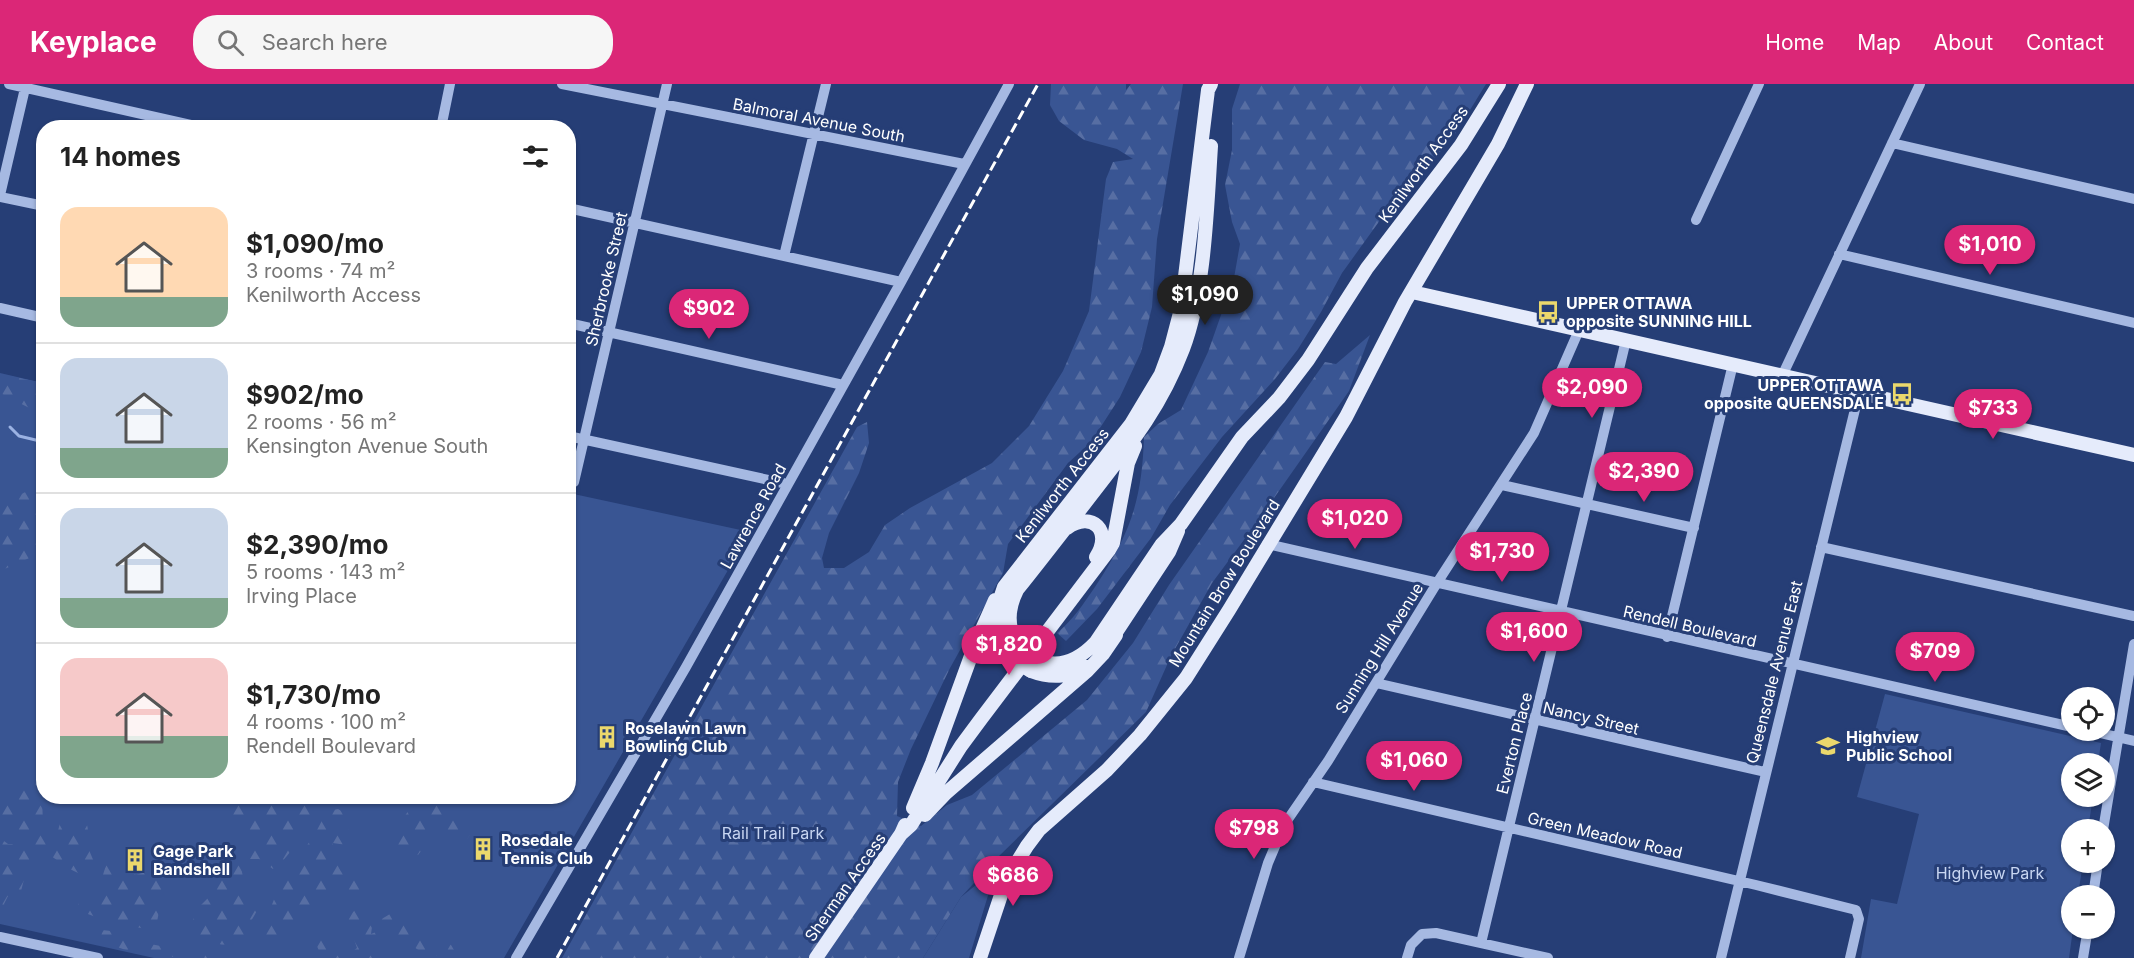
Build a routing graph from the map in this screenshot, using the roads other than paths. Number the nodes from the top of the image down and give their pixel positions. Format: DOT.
graph roads {
  1 [pos="9,84"];
  2 [pos="450,84"];
  3 [pos="562,84"];
  4 [pos="667,84"];
  5 [pos="826,84"];
  6 [pos="1009,84"];
  7 [pos="1212,84"];
  8 [pos="1499,84"];
  9 [pos="1527,84"];
  10 [pos="1759,84"];
  11 [pos="1920,84"];
  12 [pos="26,86"];
  13 [pos="663,104"];
  14 [pos="170,120"];
  15 [pos="443,120"];
  16 [pos="814,135"];
  17 [pos="1892,143"];
  18 [pos="964,164"];
  19 [pos="0,196"];
  20 [pos="2134,199"];
  21 [pos="36,204"];
  22 [pos="576,210"];
  23 [pos="1696,220"];
  24 [pos="634,223"];
  25 [pos="1839,254"];
  26 [pos="784,256"];
  27 [pos="901,282"];
  28 [pos="1412,292"];
  29 [pos="0,308"];
  30 [pos="36,316"];
  31 [pos="2134,323"];
  32 [pos="576,325"];
  33 [pos="1579,330"];
  34 [pos="609,332"];
  35 [pos="1626,340"];
  36 [pos="1733,364"];
  37 [pos="1782,376"];
  38 [pos="843,385"];
  39 [pos="1859,393"];
  40 [pos="1147,422"];
  41 [pos="576,438"];
  42 [pos="584,440"];
  43 [pos="2134,454"];
  44 [pos="576,474"];
  45 [pos="787,484"];
  46 [pos="1502,484"];
  47 [pos="1587,504"];
  48 [pos="1181,524"];
  49 [pos="1694,528"];
  50 [pos="1065,529"];
  51 [pos="1267,544"];
  52 [pos="1821,547"];
  53 [pos="1437,583"];
  54 [pos="1005,587"];
  55 [pos="1561,611"];
  56 [pos="2134,616"];
  57 [pos="1116,635"];
  58 [pos="1667,636"];
  59 [pos="2134,644"];
  60 [pos="1014,649"];
  61 [pos="1033,665"];
  62 [pos="1792,665"];
  63 [pos="1376,683"];
  64 [pos="1536,721"];
  65 [pos="2061,725"];
  66 [pos="2117,737"];
  67 [pos="2134,741"];
  68 [pos="1765,772"];
  69 [pos="1312,782"];
  70 [pos="918,799"];
  71 [pos="2105,819"];
  72 [pos="906,829"];
  73 [pos="1509,829"];
  74 [pos="1740,882"];
  75 [pos="0,937"];
  76 [pos="2086,939"];
  77 [pos="1480,943"];
  78 [pos="1513,955"];
  79 [pos="98,958"];
  80 [pos="516,958"];
  81 [pos="816,958"];
  82 [pos="980,958"];
  83 [pos="1239,958"];
  84 [pos="1407,958"];
  85 [pos="1548,958"];
  86 [pos="1721,958"];
  87 [pos="1850,958"];
  88 [pos="2083,958"];
  1 -- 12 [label="street"];
  2 -- 15 [label="street"];
  3 -- 13 [label="street, Balmoral Avenue South"];
  4 -- 13 [label="street, Sherbrooke Street"];
  5 -- 16 [label="street"];
  6 -- 18 [label="street, Lawrence Road"];
  7 -- 40 [label="main road, Kenilworth Access"];
  7 -- 54 [label="main road, Kenilworth Access"];
  8 -- 48 [label="main road, Kenilworth Access"];
  9 -- 28 [label="main road, Mountain Brow Boulevard"];
  10 -- 23 [label="street"];
  11 -- 17 [label="street"];
  12 -- 14 [label="street"];
  12 -- 19 [label="street"];
  13 -- 16 [label="street, Balmoral Avenue South"];
  13 -- 24 [label="street, Sherbrooke Street"];
  16 -- 18 [label="street, Balmoral Avenue South"];
  16 -- 26 [label="street"];
  17 -- 20 [label="street"];
  17 -- 25 [label="street"];
  18 -- 27 [label="street, Lawrence Road"];
  19 -- 21 [label="street"];
  22 -- 24 [label="street"];
  24 -- 26 [label="street"];
  24 -- 34 [label="street, Sherbrooke Street"];
  25 -- 31 [label="street"];
  25 -- 37 [label="street"];
  26 -- 27 [label="street"];
  27 -- 38 [label="street, Lawrence Road"];
  28 -- 33 [label="main road"];
  28 -- 51 [label="main road, Mountain Brow Boulevard"];
  29 -- 30 [label="street"];
  32 -- 34 [label="street"];
  33 -- 35 [label="main road"];
  33 -- 46 [label="street, Sunning Hill Avenue"];
  34 -- 38 [label="street"];
  34 -- 42 [label="street, Sherbrooke Street"];
  35 -- 36 [label="main road"];
  35 -- 47 [label="street, Everton Place"];
  36 -- 37 [label="main road"];
  36 -- 49 [label="street"];
  37 -- 39 [label="main road"];
  38 -- 45 [label="street, Lawrence Road"];
  39 -- 43 [label="main road"];
  39 -- 52 [label="street, Queensdale Avenue East"];
  40 -- 50 [label="main road, Kenilworth Access"];
  40 -- 72 [label="main road"];
  41 -- 42 [label="street"];
  42 -- 44 [label="street, Sherbrooke Street"];
  42 -- 45 [label="street"];
  45 -- 80 [label="street, Lawrence Road"];
  46 -- 47 [label="street"];
  46 -- 53 [label="street, Sunning Hill Avenue"];
  47 -- 49 [label="street"];
  47 -- 55 [label="street, Everton Place"];
  48 -- 57 [label="main road, Kenilworth Access"];
  48 -- 61 [label="main road, Kenilworth Access"];
  49 -- 58 [label="street"];
  50 -- 60 [label="main road, Kenilworth Access"];
  50 -- 70 [label="main road"];
  51 -- 53 [label="street, Rendell Boulevard"];
  51 -- 82 [label="main road, Mountain Brow Boulevard"];
  52 -- 56 [label="street"];
  52 -- 62 [label="street, Queensdale Avenue East"];
  53 -- 55 [label="street, Rendell Boulevard"];
  53 -- 63 [label="street, Sunning Hill Avenue"];
  54 -- 60 [label="main road, Kenilworth Access"];
  54 -- 70 [label="main road"];
  55 -- 58 [label="street, Rendell Boulevard"];
  55 -- 64 [label="street, Everton Place"];
  57 -- 61 [label="main road, Kenilworth Access"];
  57 -- 72 [label="main road"];
  58 -- 62 [label="street, Rendell Boulevard"];
  59 -- 66 [label="street"];
  60 -- 61 [label="main road, Kenilworth Access, bridge"];
  62 -- 65 [label="street, Rendell Boulevard"];
  62 -- 68 [label="street, Queensdale Avenue East"];
  63 -- 64 [label="street, Nancy Street"];
  63 -- 69 [label="street, Sunning Hill Avenue"];
  64 -- 68 [label="street, Nancy Street"];
  64 -- 73 [label="street, Everton Place"];
  66 -- 67 [label="street"];
  66 -- 71 [label="street"];
  68 -- 74 [label="street, Queensdale Avenue East"];
  69 -- 73 [label="street, Green Meadow Road"];
  69 -- 83 [label="street, Sunning Hill Avenue"];
  70 -- 72 [label="main road"];
  72 -- 81 [label="main road, Sherman Access"];
  73 -- 74 [label="street, Green Meadow Road"];
  73 -- 77 [label="street, Everton Place"];
  74 -- 86 [label="street, Queensdale Avenue East"];
  74 -- 87 [label="street, Green Meadow Road"];
  75 -- 79 [label="street"];
  76 -- 88 [label="street"];
  77 -- 78 [label="street"];
  77 -- 84 [label="street"];
  78 -- 85 [label="street"];
}
